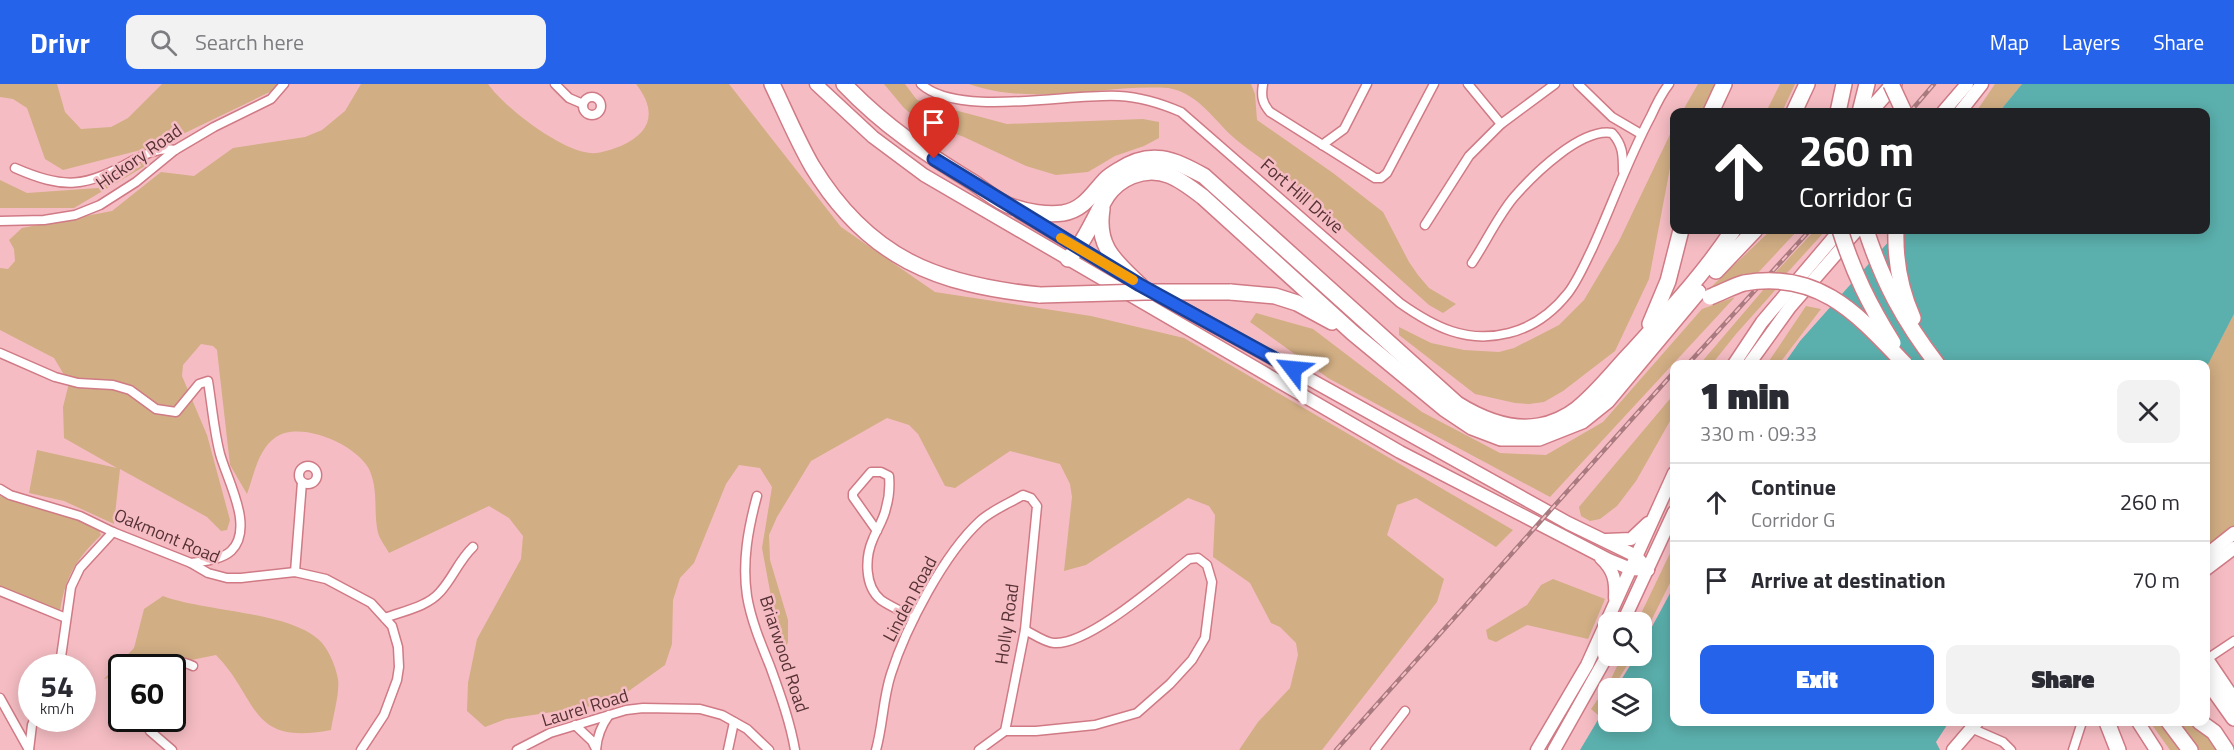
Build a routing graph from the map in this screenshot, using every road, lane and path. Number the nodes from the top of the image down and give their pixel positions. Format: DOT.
graph roads {
  1 [pos="284,84"];
  2 [pos="555,84"];
  3 [pos="772,84"];
  4 [pos="816,84"];
  5 [pos="844,84"];
  6 [pos="921,84"];
  7 [pos="1263,84"];
  8 [pos="1367,84"];
  9 [pos="1434,84"];
  10 [pos="1468,84"];
  11 [pos="1555,84"];
  12 [pos="1578,84"];
  13 [pos="1669,84"];
  14 [pos="1724,84"];
  15 [pos="1807,84"];
  16 [pos="1844,84"];
  17 [pos="1867,84"];
  18 [pos="1893,84"];
  19 [pos="1967,84"];
  20 [pos="1982,84"];
  21 [pos="583,104"];
  22 [pos="1713,108"];
  23 [pos="1796,108"];
  24 [pos="1839,108"];
  25 [pos="1861,108"];
  26 [pos="1872,108"];
  27 [pos="1902,108"];
  28 [pos="1946,108"];
  29 [pos="1963,108"];
  30 [pos="1612,117"];
  31 [pos="1501,124"];
  32 [pos="1612,133"];
  33 [pos="1641,134"];
  34 [pos="1322,145"];
  35 [pos="176,150"];
  36 [pos="1126,165"];
  37 [pos="15,168"];
  38 [pos="1623,175"];
  39 [pos="1103,203"];
  40 [pos="1012,207"];
  41 [pos="0,221"];
  42 [pos="1425,225"];
  43 [pos="1680,234"];
  44 [pos="1730,234"];
  45 [pos="1751,234"];
  46 [pos="1837,234"];
  47 [pos="1841,234"];
  48 [pos="1854,234"];
  49 [pos="1867,234"];
  50 [pos="1896,234"];
  51 [pos="1073,251"];
  52 [pos="1472,263"];
  53 [pos="1140,285"];
  54 [pos="1353,333"];
  55 [pos="1644,347"];
  56 [pos="0,353"];
  57 [pos="1737,360"];
  58 [pos="1752,360"];
  59 [pos="1902,360"];
  60 [pos="1904,360"];
  61 [pos="1934,360"];
  62 [pos="1934,360"];
  63 [pos="302,482"];
  64 [pos="1670,482"];
  65 [pos="0,489"];
  66 [pos="1023,495"];
  67 [pos="757,496"];
  68 [pos="1654,517"];
  69 [pos="1670,521"];
  70 [pos="877,531"];
  71 [pos="113,532"];
  72 [pos="2234,533"];
  73 [pos="1602,540"];
  74 [pos="473,547"];
  75 [pos="2234,548"];
  76 [pos="2210,552"];
  77 [pos="1596,553"];
  78 [pos="1636,556"];
  79 [pos="191,563"];
  80 [pos="2210,566"];
  81 [pos="1631,568"];
  82 [pos="1648,570"];
  83 [pos="295,573"];
  84 [pos="0,591"];
  85 [pos="1614,607"];
  86 [pos="1628,612"];
  87 [pos="66,618"];
  88 [pos="385,618"];
  89 [pos="914,618"];
  90 [pos="1025,630"];
  91 [pos="2234,641"];
  92 [pos="61,654"];
  93 [pos="2210,656"];
  94 [pos="186,662"];
  95 [pos="2210,664"];
  96 [pos="193,666"];
  97 [pos="1601,666"];
  98 [pos="2210,683"];
  99 [pos="0,698"];
  100 [pos="2234,699"];
  101 [pos="1405,711"];
  102 [pos="609,715"];
  103 [pos="2234,718"];
  104 [pos="734,722"];
  105 [pos="575,725"];
  106 [pos="1973,726"];
  107 [pos="1976,726"];
  108 [pos="2081,726"];
  109 [pos="2109,726"];
  110 [pos="2140,726"];
  111 [pos="2172,726"];
  112 [pos="2199,726"];
  113 [pos="2206,726"];
  114 [pos="1005,731"];
  115 [pos="31,732"];
  116 [pos="151,732"];
  117 [pos="1954,749"];
  118 [pos="29,750"];
  119 [pos="172,750"];
  120 [pos="361,750"];
  121 [pos="517,750"];
  122 [pos="596,750"];
  123 [pos="728,750"];
  124 [pos="769,750"];
  125 [pos="795,750"];
  126 [pos="876,750"];
  127 [pos="979,750"];
  128 [pos="1375,750"];
  129 [pos="1537,750"];
  130 [pos="1554,750"];
  131 [pos="2011,750"];
  132 [pos="2073,750"];
  133 [pos="2118,750"];
  134 [pos="2156,750"];
  135 [pos="2190,750"];
  136 [pos="2216,750"];
  137 [pos="2226,750"];
  1 -- 35 [label="street, Hickory Road"];
  2 -- 21 [label="street"];
  3 -- 54 [label="highway, bridge"];
  4 -- 51 [label="main road"];
  5 -- 40 [label="highway"];
  6 -- 38 [label="street, Fort Hill Drive"];
  7 -- 34 [label="street"];
  8 -- 34 [label="street"];
  9 -- 34 [label="street"];
  10 -- 31 [label="street"];
  11 -- 31 [label="street"];
  12 -- 30 [label="street"];
  13 -- 33 [label="street, Fort Hill Drive"];
  14 -- 22 [label="highway"];
  15 -- 23 [label="highway"];
  16 -- 24 [label="highway"];
  17 -- 25 [label="highway"];
  18 -- 26 [label="highway"];
  18 -- 27 [label="highway, bridge"];
  19 -- 28 [label="main road"];
  20 -- 29 [label="main road"];
  30 -- 32 [label="street"];
  30 -- 33 [label="street"];
  31 -- 42 [label="street"];
  32 -- 38 [label="street"];
  32 -- 52 [label="street"];
  33 -- 38 [label="street, Fort Hill Drive"];
  35 -- 37 [label="street"];
  35 -- 41 [label="street, Hickory Road"];
  36 -- 40 [label="highway"];
  36 -- 51 [label="highway"];
  36 -- 55 [label="highway"];
  39 -- 51 [label="highway"];
  39 -- 53 [label="highway"];
  39 -- 54 [label="highway"];
  40 -- 51 [label="main road"];
  43 -- 55 [label="highway"];
  44 -- 55 [label="highway"];
  45 -- 55 [label="highway"];
  46 -- 57 [label="main road"];
  47 -- 60 [label="highway, bridge"];
  48 -- 58 [label="main road"];
  49 -- 61 [label="highway"];
  50 -- 62 [label="highway"];
  51 -- 53 [label="main road"];
  51 -- 77 [label="main road"];
  53 -- 73 [label="main road"];
  54 -- 55 [label="highway"];
  55 -- 59 [label="highway, bridge"];
  56 -- 79 [label="street"];
  63 -- 83 [label="street"];
  64 -- 68 [label="main road"];
  65 -- 71 [label="street, Oakmont Road"];
  66 -- 89 [label="street, Linden Road"];
  66 -- 90 [label="street, Holly Road"];
  67 -- 125 [label="street, Briarwood Road"];
  68 -- 73 [label="main road"];
  68 -- 78 [label="main road"];
  69 -- 82 [label="main road"];
  70 -- 70 [label="street"];
  70 -- 89 [label="street"];
  71 -- 79 [label="street, Oakmont Road"];
  71 -- 87 [label="street"];
  72 -- 76 [label="main road"];
  73 -- 78 [label="main road"];
  74 -- 88 [label="street"];
  75 -- 80 [label="main road"];
  77 -- 81 [label="main road"];
  77 -- 85 [label="main road"];
  78 -- 81 [label="main road"];
  78 -- 82 [label="main road"];
  79 -- 83 [label="street, Oakmont Road"];
  81 -- 82 [label="main road"];
  81 -- 85 [label="main road"];
  82 -- 86 [label="main road"];
  83 -- 88 [label="street, Oakmont Road"];
  84 -- 87 [label="street"];
  85 -- 129 [label="main road"];
  87 -- 92 [label="street"];
  88 -- 120 [label="street, Oakmont Road"];
  89 -- 126 [label="street, Linden Road"];
  90 -- 114 [label="street, Holly Road"];
  90 -- 114 [label="street"];
  91 -- 93 [label="street"];
  94 -- 96 [label="street"];
  95 -- 100 [label="main road"];
  97 -- 130 [label="main road"];
  98 -- 103 [label="highway"];
  99 -- 118 [label="street"];
  101 -- 128 [label="street"];
  102 -- 104 [label="street, Laurel Road"];
  102 -- 105 [label="street, Laurel Road"];
  102 -- 122 [label="street"];
  104 -- 123 [label="street"];
  104 -- 124 [label="street"];
  105 -- 121 [label="street, Laurel Road"];
  105 -- 122 [label="street"];
  106 -- 117 [label="main road"];
  107 -- 131 [label="street"];
  108 -- 132 [label="street"];
  109 -- 133 [label="highway"];
  110 -- 134 [label="main road"];
  111 -- 135 [label="highway"];
  112 -- 136 [label="highway"];
  113 -- 137 [label="highway"];
  114 -- 127 [label="street"];
  115 -- 118 [label="street"];
  116 -- 119 [label="street"];
}
